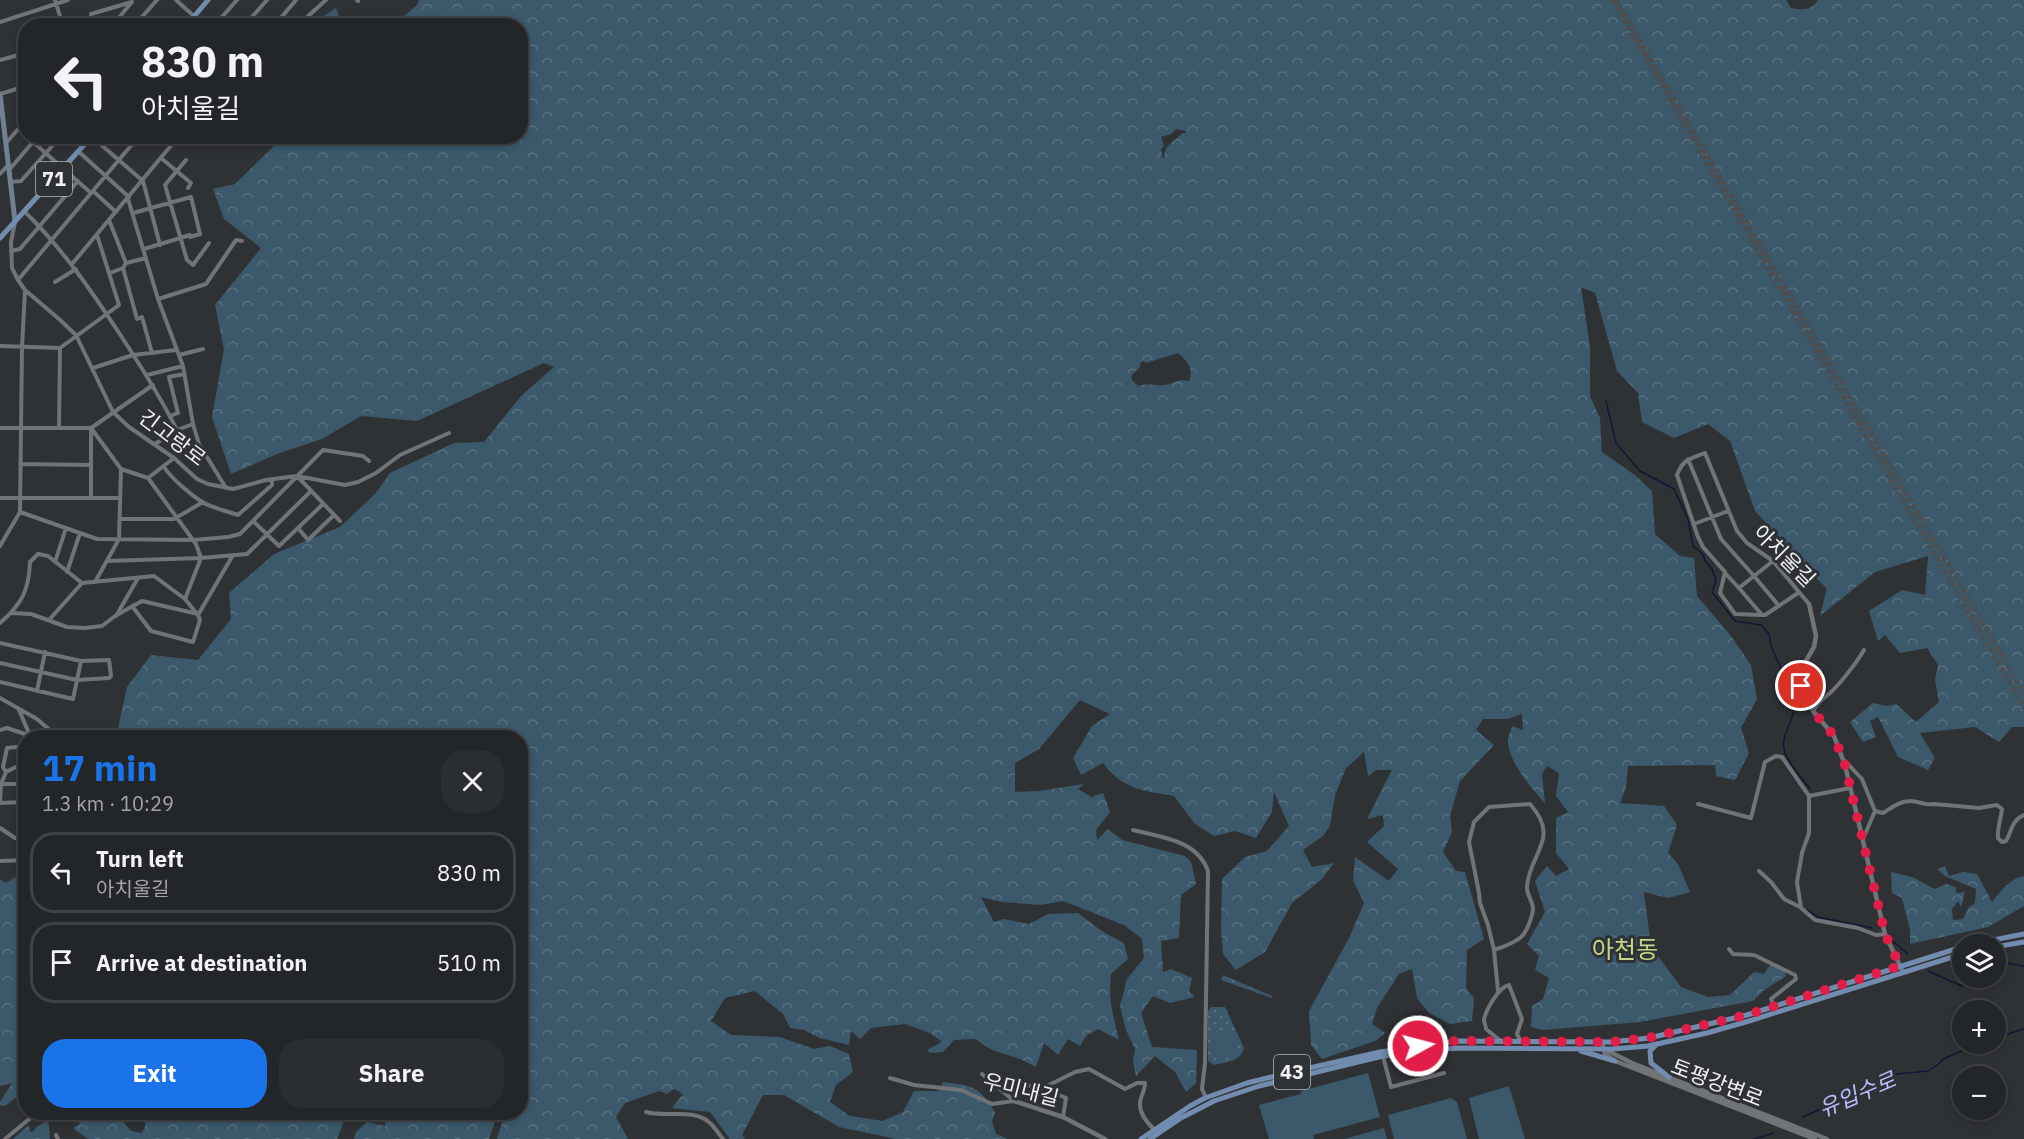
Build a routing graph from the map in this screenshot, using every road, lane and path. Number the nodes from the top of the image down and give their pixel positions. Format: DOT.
graph roads {
  1 [pos="68,0"];
  2 [pos="157,0"];
  3 [pos="176,0"];
  4 [pos="208,0"];
  5 [pos="237,0"];
  6 [pos="267,0"];
  7 [pos="296,0"];
  8 [pos="133,1"];
  9 [pos="325,1"];
  10 [pos="332,1"];
  11 [pos="56,2"];
  12 [pos="194,16"];
  13 [pos="61,18"];
  14 [pos="92,18"];
  15 [pos="119,18"];
  16 [pos="141,18"];
  17 [pos="221,18"];
  18 [pos="251,18"];
  19 [pos="281,18"];
  20 [pos="306,18"];
  21 [pos="0,22"];
  22 [pos="18,55"];
  23 [pos="0,60"];
  24 [pos="18,88"];
  25 [pos="0,94"];
  26 [pos="18,130"];
  27 [pos="6,144"];
  28 [pos="31,144"];
  29 [pos="35,144"];
  30 [pos="54,144"];
  31 [pos="86,144"];
  32 [pos="100,144"];
  33 [pos="172,144"];
  34 [pos="132,145"];
  35 [pos="79,152"];
  36 [pos="46,153"];
  37 [pos="161,158"];
  38 [pos="186,160"];
  39 [pos="119,161"];
  40 [pos="9,167"];
  41 [pos="64,169"];
  42 [pos="176,171"];
  43 [pos="0,174"];
  44 [pos="106,176"];
  45 [pos="78,181"];
  46 [pos="143,181"];
  47 [pos="11,182"];
  48 [pos="188,188"];
  49 [pos="92,192"];
  50 [pos="128,198"];
  51 [pos="170,203"];
  52 [pos="150,209"];
  53 [pos="24,211"];
  54 [pos="116,212"];
  55 [pos="133,213"];
  56 [pos="109,220"];
  57 [pos="15,221"];
  58 [pos="39,226"];
  59 [pos="97,234"];
  60 [pos="0,238"];
  61 [pos="180,238"];
  62 [pos="52,239"];
  63 [pos="242,241"];
  64 [pos="210,243"];
  65 [pos="160,245"];
  66 [pos="144,249"];
  67 [pos="11,251"];
  68 [pos="146,258"];
  69 [pos="126,263"];
  70 [pos="72,264"];
  71 [pos="123,268"];
  72 [pos="76,269"];
  73 [pos="110,273"];
  74 [pos="18,280"];
  75 [pos="55,282"];
  76 [pos="25,290"];
  77 [pos="158,299"];
  78 [pos="107,314"];
  79 [pos="76,335"];
  80 [pos="0,346"];
  81 [pos="22,347"];
  82 [pos="60,348"];
  83 [pos="176,350"];
  84 [pos="203,350"];
  85 [pos="152,353"];
  86 [pos="133,355"];
  87 [pos="179,355"];
  88 [pos="183,366"];
  89 [pos="93,368"];
  90 [pos="184,374"];
  91 [pos="147,375"];
  92 [pos="153,385"];
  93 [pos="113,412"];
  94 [pos="170,416"];
  95 [pos="193,424"];
  96 [pos="0,428"];
  97 [pos="20,428"];
  98 [pos="59,428"];
  99 [pos="91,428"];
  100 [pos="177,430"];
  101 [pos="449,433"];
  102 [pos="155,444"];
  103 [pos="174,458"];
  104 [pos="1688,459"];
  105 [pos="369,461"];
  106 [pos="20,464"];
  107 [pos="91,465"];
  108 [pos="164,467"];
  109 [pos="121,469"];
  110 [pos="297,476"];
  111 [pos="148,478"];
  112 [pos="272,479"];
  113 [pos="226,488"];
  114 [pos="311,491"];
  115 [pos="0,498"];
  116 [pos="20,498"];
  117 [pos="91,498"];
  118 [pos="120,498"];
  119 [pos="203,502"];
  120 [pos="323,504"];
  121 [pos="1728,511"];
  122 [pos="20,512"];
  123 [pos="334,515"];
  124 [pos="178,518"];
  125 [pos="1711,518"];
  126 [pos="120,519"];
  127 [pos="253,521"];
  128 [pos="340,521"];
  129 [pos="1694,524"];
  130 [pos="66,528"];
  131 [pos="298,528"];
  132 [pos="80,533"];
  133 [pos="267,535"];
  134 [pos="119,539"];
  135 [pos="193,540"];
  136 [pos="0,546"];
  137 [pos="233,555"];
  138 [pos="201,558"];
  139 [pos="107,561"];
  140 [pos="1773,561"];
  141 [pos="55,562"];
  142 [pos="67,572"];
  143 [pos="1725,572"];
  144 [pos="1754,576"];
  145 [pos="138,577"];
  146 [pos="94,582"];
  147 [pos="82,583"];
  148 [pos="1739,588"];
  149 [pos="1798,593"];
  150 [pos="185,599"];
  151 [pos="1809,603"];
  152 [pos="132,606"];
  153 [pos="1779,606"];
  154 [pos="11,613"];
  155 [pos="198,615"];
  156 [pos="1762,615"];
  157 [pos="115,616"];
  158 [pos="50,620"];
  159 [pos="0,623"];
  160 [pos="0,643"];
  161 [pos="1864,650"];
  162 [pos="45,652"];
  163 [pos="81,661"];
  164 [pos="0,663"];
  165 [pos="41,672"];
  166 [pos="77,680"];
  167 [pos="0,682"];
  168 [pos="37,691"];
  169 [pos="0,698"];
  170 [pos="19,709"];
  171 [pos="1813,711"];
  172 [pos="0,730"];
  173 [pos="28,730"];
  174 [pos="49,730"];
  175 [pos="18,732"];
  176 [pos="18,747"];
  177 [pos="1843,760"];
  178 [pos="18,767"];
  179 [pos="6,772"];
  180 [pos="1,784"];
  181 [pos="18,784"];
  182 [pos="1850,788"];
  183 [pos="1809,796"];
  184 [pos="0,802"];
  185 [pos="18,802"];
  186 [pos="1698,804"];
  187 [pos="1875,811"];
  188 [pos="2024,815"];
  189 [pos="18,824"];
  190 [pos="0,828"];
  191 [pos="1133,830"];
  192 [pos="18,838"];
  193 [pos="1863,839"];
  194 [pos="0,861"];
  195 [pos="18,861"];
  196 [pos="1759,871"];
  197 [pos="1801,908"];
  198 [pos="1885,934"];
  199 [pos="2024,934"];
  200 [pos="2006,938"];
  201 [pos="2024,942"];
  202 [pos="2006,945"];
  203 [pos="1729,949"];
  204 [pos="1494,950"];
  205 [pos="1952,950"];
  206 [pos="1952,956"];
  207 [pos="1902,969"];
  208 [pos="1498,991"];
  209 [pos="1774,1006"];
  210 [pos="1503,1042"];
  211 [pos="1521,1043"];
  212 [pos="1657,1044"];
  213 [pos="1602,1045"];
  214 [pos="1574,1049"];
  215 [pos="1383,1056"];
  216 [pos="1615,1061"];
  217 [pos="1444,1073"];
  218 [pos="981,1074"];
  219 [pos="1669,1077"];
  220 [pos="890,1078"];
  221 [pos="1030,1086"];
  222 [pos="1043,1088"];
  223 [pos="1235,1090"];
  224 [pos="1207,1100"];
  225 [pos="1014,1101"];
  226 [pos="1198,1105"];
  227 [pos="646,1112"];
  228 [pos="1063,1117"];
  229 [pos="28,1120"];
  230 [pos="1155,1130"];
  231 [pos="5,1139"];
  232 [pos="723,1139"];
  233 [pos="1105,1139"];
  234 [pos="1141,1139"];
  235 [pos="1150,1139"];
  236 [pos="1815,1139"];
  237 [pos="1827,1139"];
  1 -- 11 [label="street"];
  2 -- 16 [label="street"];
  3 -- 12 [label="street"];
  4 -- 12 [label="main road"];
  5 -- 17 [label="street"];
  6 -- 18 [label="street"];
  7 -- 19 [label="street"];
  8 -- 14 [label="street"];
  8 -- 15 [label="street"];
  9 -- 10 [label="street"];
  9 -- 20 [label="street"];
  11 -- 13 [label="street"];
  11 -- 21 [label="street"];
  22 -- 23 [label="street"];
  24 -- 25 [label="street"];
  25 -- 27 [label="main road, 긴고랑로"];
  26 -- 27 [label="street"];
  27 -- 40 [label="main road, 긴고랑로"];
  28 -- 40 [label="street"];
  29 -- 36 [label="street"];
  30 -- 36 [label="street"];
  31 -- 35 [label="main road, 71"];
  32 -- 39 [label="street"];
  33 -- 37 [label="street"];
  34 -- 39 [label="street"];
  35 -- 41 [label="main road, 71"];
  35 -- 44 [label="street"];
  36 -- 41 [label="street"];
  36 -- 47 [label="street"];
  37 -- 42 [label="street"];
  37 -- 46 [label="street"];
  38 -- 42 [label="street"];
  39 -- 44 [label="street"];
  39 -- 46 [label="street"];
  40 -- 43 [label="street"];
  40 -- 47 [label="main road, 긴고랑로"];
  41 -- 45 [label="street"];
  41 -- 53 [label="main road, 71"];
  42 -- 48 [label="street"];
  42 -- 51 [label="street"];
  44 -- 49 [label="street"];
  44 -- 50 [label="street"];
  45 -- 49 [label="street"];
  45 -- 58 [label="street"];
  46 -- 50 [label="street"];
  46 -- 52 [label="street"];
  47 -- 57 [label="main road, 긴고랑로"];
  49 -- 54 [label="street"];
  49 -- 62 [label="street"];
  50 -- 54 [label="street"];
  50 -- 55 [label="street"];
  51 -- 52 [label="street"];
  51 -- 61 [label="street"];
  51 -- 61 [label="street"];
  52 -- 55 [label="street"];
  52 -- 65 [label="street"];
  53 -- 57 [label="main road, 71"];
  53 -- 58 [label="street"];
  54 -- 56 [label="street"];
  55 -- 66 [label="street"];
  56 -- 59 [label="street"];
  56 -- 69 [label="street"];
  57 -- 60 [label="main road, 71"];
  57 -- 67 [label="street, 긴고랑로"];
  58 -- 62 [label="street"];
  58 -- 67 [label="street"];
  59 -- 70 [label="street"];
  59 -- 73 [label="street"];
  61 -- 64 [label="street"];
  61 -- 65 [label="street"];
  62 -- 70 [label="street"];
  62 -- 74 [label="street"];
  63 -- 77 [label="street"];
  65 -- 66 [label="street"];
  66 -- 68 [label="street"];
  67 -- 74 [label="street, 긴고랑로"];
  68 -- 69 [label="street"];
  68 -- 77 [label="street"];
  69 -- 71 [label="street"];
  70 -- 72 [label="street"];
  71 -- 73 [label="street"];
  71 -- 85 [label="street"];
  72 -- 75 [label="street"];
  72 -- 78 [label="street"];
  73 -- 78 [label="street"];
  74 -- 76 [label="street, 긴고랑로"];
  76 -- 79 [label="street, 긴고랑로"];
  76 -- 81 [label="street"];
  77 -- 83 [label="street"];
  78 -- 79 [label="street"];
  78 -- 86 [label="street"];
  79 -- 82 [label="street"];
  79 -- 89 [label="street, 긴고랑로"];
  80 -- 81 [label="street"];
  81 -- 82 [label="street"];
  81 -- 97 [label="street"];
  82 -- 98 [label="street"];
  83 -- 85 [label="street"];
  83 -- 87 [label="street"];
  84 -- 87 [label="street"];
  85 -- 86 [label="street"];
  86 -- 89 [label="street"];
  86 -- 91 [label="street"];
  87 -- 88 [label="street"];
  88 -- 90 [label="street"];
  88 -- 91 [label="street"];
  89 -- 93 [label="street, 긴고랑로"];
  90 -- 94 [label="street"];
  90 -- 95 [label="street"];
  91 -- 92 [label="street"];
  92 -- 93 [label="street, 긴고랑로"];
  92 -- 94 [label="street"];
  93 -- 99 [label="street"];
  93 -- 102 [label="street, 긴고랑로"];
  94 -- 100 [label="street"];
  95 -- 100 [label="street"];
  95 -- 113 [label="street"];
  96 -- 97 [label="street"];
  97 -- 98 [label="street"];
  97 -- 106 [label="street"];
  98 -- 99 [label="street"];
  99 -- 107 [label="street"];
  99 -- 109 [label="street"];
  100 -- 102 [label="street"];
  101 -- 110 [label="street, 긴고랑로"];
  102 -- 103 [label="street, 긴고랑로"];
  103 -- 108 [label="street"];
  103 -- 113 [label="street, 긴고랑로"];
  104 -- 121 [label="street, 아치울길"];
  104 -- 125 [label="street"];
  104 -- 129 [label="street"];
  105 -- 110 [label="street"];
  106 -- 107 [label="street"];
  106 -- 116 [label="street"];
  107 -- 117 [label="street"];
  108 -- 111 [label="street"];
  108 -- 119 [label="street"];
  109 -- 111 [label="street"];
  109 -- 118 [label="street"];
  110 -- 112 [label="street, 긴고랑로"];
  110 -- 114 [label="street"];
  110 -- 127 [label="street"];
  111 -- 124 [label="street"];
  112 -- 113 [label="street, 긴고랑로"];
  112 -- 119 [label="street"];
  114 -- 120 [label="street"];
  114 -- 133 [label="street"];
  115 -- 116 [label="street"];
  116 -- 117 [label="street"];
  116 -- 122 [label="street"];
  117 -- 118 [label="street"];
  118 -- 126 [label="street"];
  119 -- 124 [label="street"];
  120 -- 123 [label="street"];
  120 -- 131 [label="street"];
  121 -- 125 [label="street"];
  121 -- 140 [label="street, 아치울길"];
  122 -- 130 [label="street"];
  122 -- 136 [label="street"];
  123 -- 128 [label="street"];
  123 -- 131 [label="street"];
  124 -- 126 [label="street"];
  124 -- 135 [label="street"];
  125 -- 129 [label="street"];
  125 -- 144 [label="street"];
  126 -- 134 [label="street"];
  127 -- 133 [label="street"];
  127 -- 135 [label="street"];
  129 -- 143 [label="street"];
  130 -- 132 [label="street"];
  130 -- 141 [label="street"];
  131 -- 133 [label="street"];
  132 -- 134 [label="street"];
  132 -- 142 [label="street"];
  133 -- 137 [label="street"];
  134 -- 135 [label="street"];
  134 -- 139 [label="street"];
  135 -- 138 [label="street"];
  137 -- 138 [label="street"];
  137 -- 155 [label="street"];
  138 -- 139 [label="street"];
  138 -- 150 [label="street"];
  139 -- 146 [label="street"];
  140 -- 144 [label="street"];
  140 -- 149 [label="street, 아치울길"];
  141 -- 142 [label="street"];
  141 -- 154 [label="street"];
  142 -- 147 [label="street"];
  143 -- 148 [label="street"];
  143 -- 156 [label="street"];
  144 -- 148 [label="street"];
  144 -- 153 [label="street"];
  145 -- 146 [label="street"];
  145 -- 150 [label="street"];
  145 -- 157 [label="street"];
  146 -- 147 [label="street"];
  147 -- 158 [label="street"];
  148 -- 156 [label="street"];
  149 -- 151 [label="street, 아치울길"];
  149 -- 153 [label="street"];
  150 -- 155 [label="street"];
  151 -- 171 [label="street, 아치울길"];
  152 -- 155 [label="street"];
  152 -- 155 [label="street"];
  152 -- 157 [label="street"];
  153 -- 156 [label="street"];
  154 -- 158 [label="street"];
  154 -- 159 [label="street"];
  157 -- 158 [label="street"];
  160 -- 162 [label="street"];
  161 -- 171 [label="street"];
  162 -- 163 [label="street"];
  162 -- 165 [label="street"];
  163 -- 166 [label="street"];
  163 -- 166 [label="street"];
  164 -- 165 [label="street"];
  165 -- 166 [label="street"];
  165 -- 168 [label="street"];
  166 -- 168 [label="street"];
  167 -- 168 [label="street"];
  169 -- 170 [label="street"];
  170 -- 173 [label="street"];
  170 -- 174 [label="street"];
  171 -- 177 [label="street, 아치울길"];
  172 -- 175 [label="street"];
  176 -- 179 [label="street"];
  177 -- 182 [label="street, 아치울길"];
  177 -- 187 [label="street"];
  178 -- 179 [label="street"];
  179 -- 180 [label="street"];
  180 -- 181 [label="street"];
  180 -- 184 [label="street"];
  182 -- 183 [label="street"];
  182 -- 193 [label="street, 아치울길"];
  183 -- 186 [label="street"];
  183 -- 197 [label="street"];
  184 -- 185 [label="street"];
  187 -- 188 [label="street"];
  187 -- 193 [label="street"];
  189 -- 192 [label="street"];
  190 -- 192 [label="street"];
  191 -- 224 [label="street"];
  193 -- 198 [label="street, 아치울길"];
  194 -- 195 [label="street"];
  196 -- 197 [label="street"];
  197 -- 198 [label="street"];
  198 -- 207 [label="street, 아치울길"];
  199 -- 200 [label="main road"];
  201 -- 202 [label="main road"];
  203 -- 209 [label="street"];
  204 -- 204 [label="street"];
  204 -- 208 [label="street"];
  205 -- 207 [label="main road, 43"];
  206 -- 207 [label="main road, 43"];
  207 -- 209 [label="main road, 43"];
  207 -- 212 [label="main road, 43"];
  208 -- 210 [label="street"];
  208 -- 211 [label="street"];
  209 -- 213 [label="main road, 43"];
  210 -- 211 [label="main road, 43"];
  210 -- 223 [label="main road, 43"];
  211 -- 213 [label="main road, 43"];
  212 -- 213 [label="main road, 43"];
  212 -- 219 [label="main road"];
  213 -- 214 [label="main road, 43"];
  213 -- 216 [label="street, 토평강변로"];
  213 -- 219 [label="street, 토평강변로"];
  214 -- 215 [label="main road, 43"];
  214 -- 216 [label="main road"];
  215 -- 217 [label="street"];
  215 -- 223 [label="main road, 43"];
  216 -- 236 [label="street, 토평강변로"];
  218 -- 225 [label="street"];
  219 -- 237 [label="street, 토평강변로"];
  220 -- 225 [label="street, 우미내길"];
  221 -- 222 [label="street"];
  222 -- 228 [label="street"];
  222 -- 230 [label="street"];
  223 -- 224 [label="main road, 43"];
  224 -- 226 [label="main road, 43"];
  225 -- 228 [label="street, 우미내길"];
  226 -- 230 [label="main road, 43"];
  226 -- 235 [label="main road, 43"];
  227 -- 232 [label="street"];
  228 -- 233 [label="street, 우미내길"];
  229 -- 231 [label="street"];
  230 -- 234 [label="main road, 43"];
}
